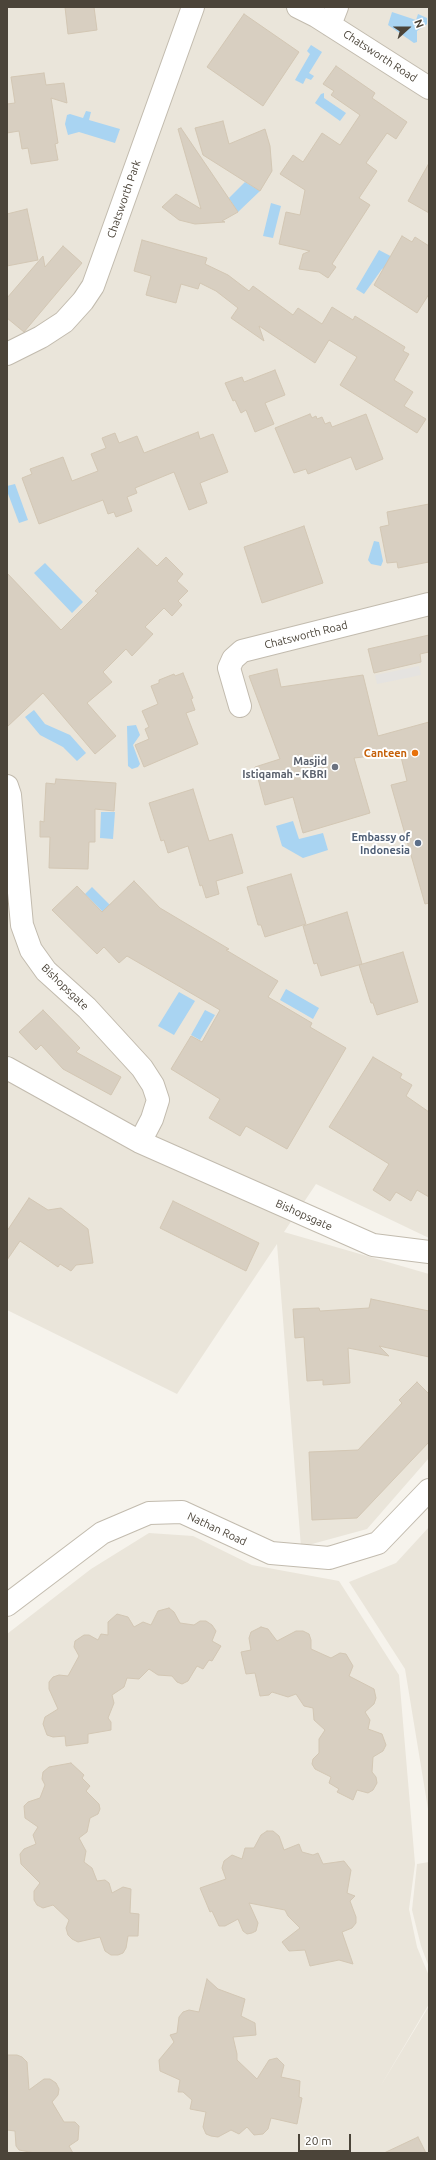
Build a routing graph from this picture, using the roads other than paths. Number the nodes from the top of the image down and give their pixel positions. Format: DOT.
graph roads {
  1 [pos="193,7"];
  2 [pos="298,7"];
  3 [pos="334,16"];
  4 [pos="429,88"];
  5 [pos="7,354"];
  6 [pos="429,604"];
  7 [pos="240,706"];
  8 [pos="7,786"];
  9 [pos="7,1068"];
  10 [pos="140,1142"];
  11 [pos="429,1252"];
  12 [pos="429,1490"];
  13 [pos="7,1605"];
  1 -- 5 [label="street, Chatsworth Park"];
  2 -- 3 [label="street, Chatsworth Road"];
  3 -- 4 [label="street, Chatsworth Road"];
  6 -- 7 [label="street, Chatsworth Road"];
  8 -- 10 [label="street, Bishopsgate"];
  9 -- 10 [label="street, Bishopsgate"];
  10 -- 11 [label="street, Bishopsgate"];
  12 -- 13 [label="street, Nathan Road"];
}
